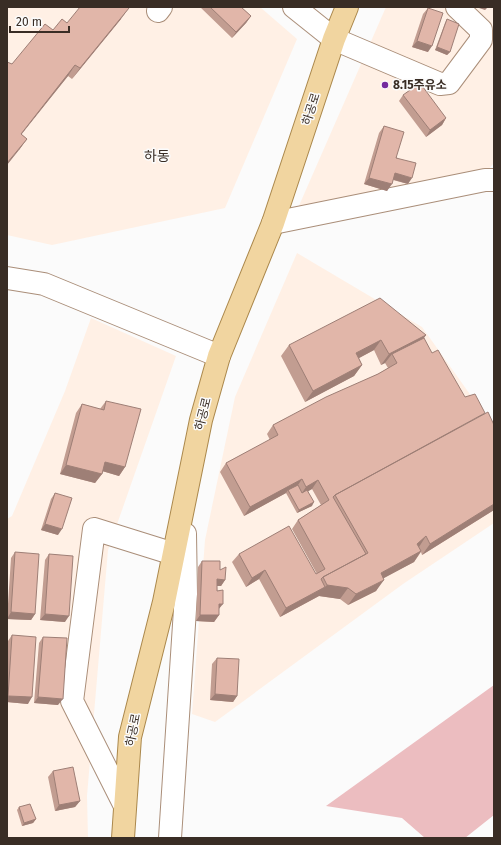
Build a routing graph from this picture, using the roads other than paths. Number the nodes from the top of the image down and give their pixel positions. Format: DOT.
graph roads {
  1 [pos="294,7"];
  2 [pos="346,7"];
  3 [pos="457,7"];
  4 [pos="334,39"];
  5 [pos="494,180"];
  6 [pos="273,223"];
  7 [pos="7,278"];
  8 [pos="219,356"];
  9 [pos="185,501"];
  10 [pos="174,554"];
  11 [pos="125,806"];
  12 [pos="123,838"];
  13 [pos="170,838"];
  1 -- 4 [label="street"];
  2 -- 4 [label="main road, 하공로"];
  3 -- 4 [label="street"];
  4 -- 6 [label="main road, 하공로"];
  5 -- 6 [label="street"];
  6 -- 8 [label="main road, 하공로"];
  7 -- 8 [label="street"];
  8 -- 9 [label="main road, 하공로"];
  9 -- 10 [label="main road, 하공로"];
  9 -- 13 [label="street"];
  10 -- 11 [label="main road, 하공로"];
  10 -- 11 [label="street"];
  11 -- 12 [label="main road, 하공로"];
}
